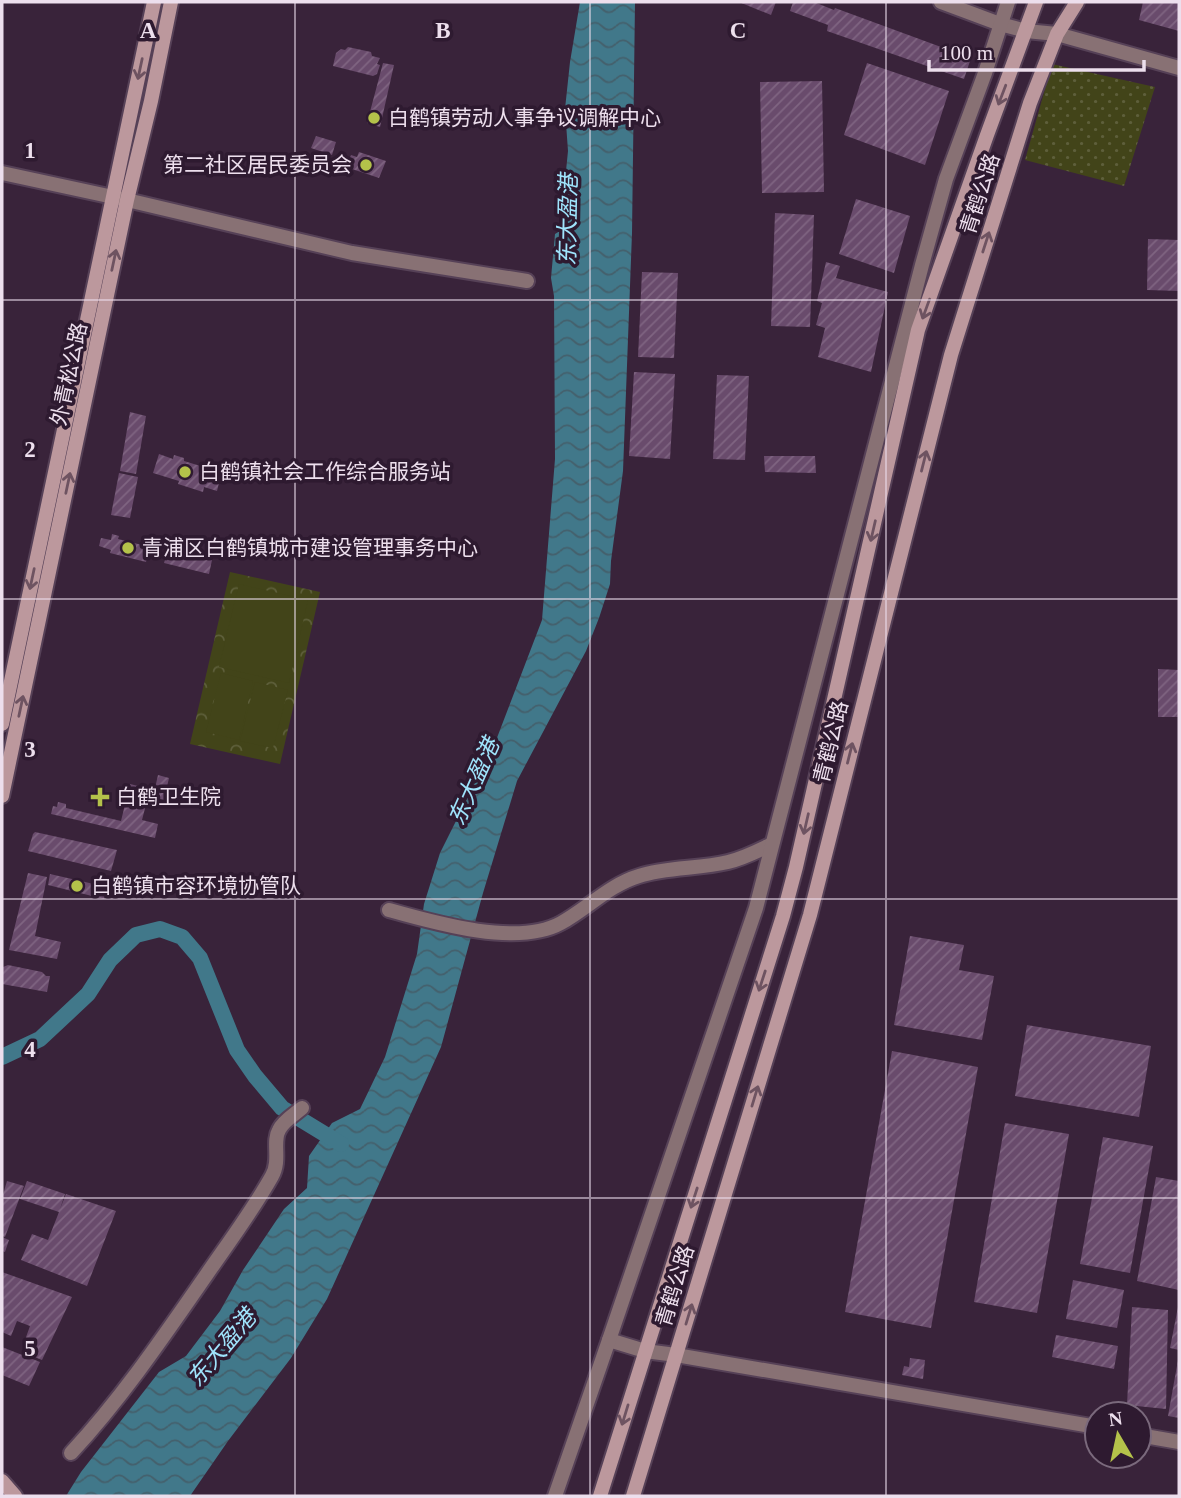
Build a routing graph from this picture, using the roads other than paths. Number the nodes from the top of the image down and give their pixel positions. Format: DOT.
graph roads {
  1 [pos="154,2"];
  2 [pos="171,2"];
  3 [pos="941,2"];
  4 [pos="1008,2"];
  5 [pos="1036,2"];
  6 [pos="1077,2"];
  7 [pos="1000,24"];
  8 [pos="1026,32"];
  9 [pos="1058,34"];
  10 [pos="1179,68"];
  11 [pos="2,173"];
  12 [pos="120,199"];
  13 [pos="527,281"];
  14 [pos="2,724"];
  15 [pos="2,796"];
  16 [pos="772,844"];
  17 [pos="390,910"];
  18 [pos="302,1108"];
  19 [pos="609,1340"];
  20 [pos="645,1352"];
  21 [pos="676,1355"];
  22 [pos="1083,1425"];
  23 [pos="1153,1437"];
  24 [pos="1179,1442"];
  25 [pos="71,1453"];
  26 [pos="2,1482"];
  27 [pos="15,1496"];
  28 [pos="555,1496"];
  29 [pos="600,1496"];
  30 [pos="633,1496"];
  1 -- 12 [label="main road, 外青松公路, one-way"];
  2 -- 12 [label="main road, 外青松公路"];
  3 -- 7 [label="street"];
  4 -- 7 [label="street"];
  5 -- 8 [label="main road, 青鹤公路"];
  6 -- 9 [label="main road, 青鹤公路"];
  7 -- 8 [label="street"];
  7 -- 16 [label="street"];
  8 -- 9 [label="street"];
  8 -- 20 [label="main road, 青鹤公路, one-way"];
  9 -- 10 [label="street"];
  21 -- 9 [label="main road, 青鹤公路, one-way"];
  11 -- 12 [label="street"];
  12 -- 13 [label="street"];
  12 -- 14 [label="main road, 外青松公路, one-way"];
  15 -- 12 [label="main road, 外青松公路, one-way"];
  16 -- 17 [label="street"];
  16 -- 19 [label="street"];
  18 -- 25 [label="street"];
  19 -- 20 [label="street"];
  19 -- 28 [label="street"];
  20 -- 21 [label="street"];
  20 -- 29 [label="main road, 青鹤公路, one-way"];
  21 -- 22 [label="street"];
  21 -- 30 [label="main road, 青鹤公路"];
  23 -- 24 [label="street"];
  26 -- 27 [label="main road"];
}
